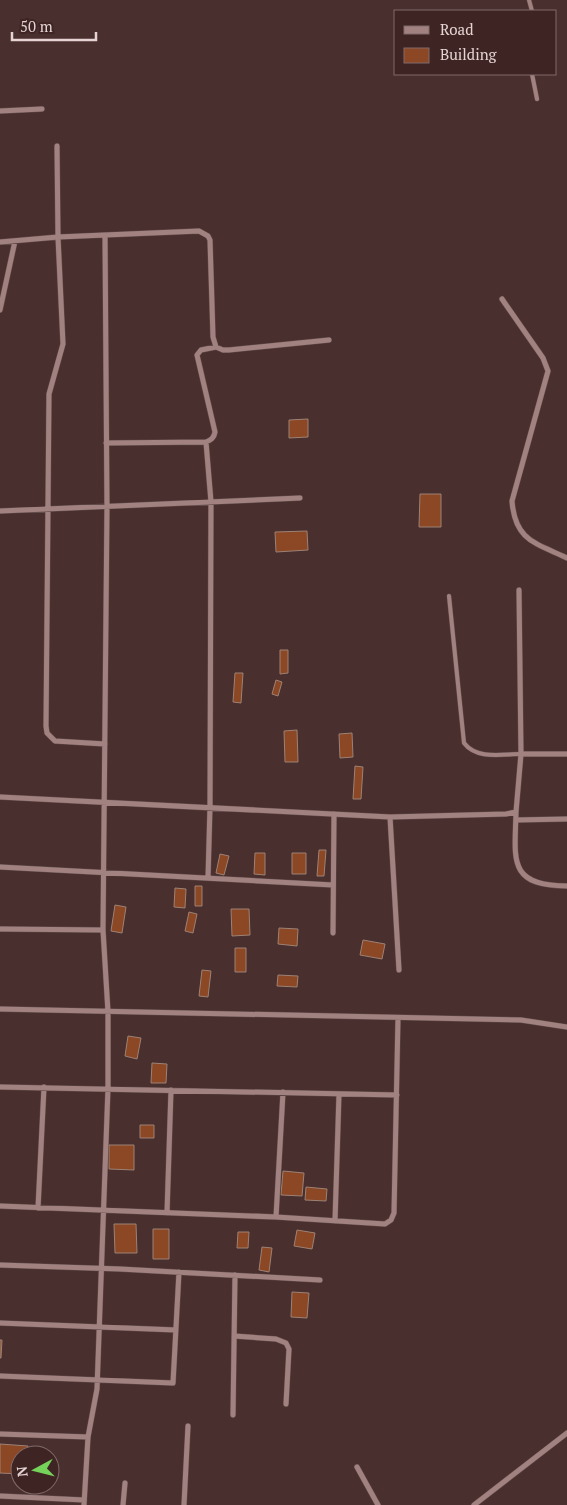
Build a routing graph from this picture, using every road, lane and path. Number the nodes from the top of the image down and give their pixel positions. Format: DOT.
graph roads {
  1 [pos="532,75"];
  2 [pos="536,98"];
  3 [pos="42,109"];
  4 [pos="0,111"];
  5 [pos="57,146"];
  6 [pos="105,235"];
  7 [pos="58,237"];
  8 [pos="15,241"];
  9 [pos="0,242"];
  10 [pos="502,299"];
  11 [pos="0,310"];
  12 [pos="328,340"];
  13 [pos="216,347"];
  14 [pos="206,442"];
  15 [pos="106,443"];
  16 [pos="300,498"];
  17 [pos="211,502"];
  18 [pos="108,507"];
  19 [pos="48,508"];
  20 [pos="0,511"];
  21 [pos="567,558"];
  22 [pos="519,590"];
  23 [pos="449,596"];
  24 [pos="105,744"];
  25 [pos="521,754"];
  26 [pos="567,754"];
  27 [pos="0,796"];
  28 [pos="105,802"];
  29 [pos="210,807"];
  30 [pos="516,812"];
  31 [pos="334,814"];
  32 [pos="390,817"];
  33 [pos="567,819"];
  34 [pos="516,820"];
  35 [pos="0,867"];
  36 [pos="104,873"];
  37 [pos="208,878"];
  38 [pos="334,885"];
  39 [pos="567,886"];
  40 [pos="0,929"];
  41 [pos="103,930"];
  42 [pos="333,933"];
  43 [pos="399,970"];
  44 [pos="0,1009"];
  45 [pos="108,1012"];
  46 [pos="398,1018"];
  47 [pos="567,1027"];
  48 [pos="0,1087"];
  49 [pos="44,1087"];
  50 [pos="108,1088"];
  51 [pos="171,1090"];
  52 [pos="283,1092"];
  53 [pos="338,1094"];
  54 [pos="397,1095"];
  55 [pos="0,1206"];
  56 [pos="38,1208"];
  57 [pos="103,1211"];
  58 [pos="167,1213"];
  59 [pos="276,1217"];
  60 [pos="335,1221"];
  61 [pos="0,1265"];
  62 [pos="101,1268"];
  63 [pos="179,1272"];
  64 [pos="235,1275"];
  65 [pos="320,1280"];
  66 [pos="0,1322"];
  67 [pos="99,1326"];
  68 [pos="176,1330"];
  69 [pos="234,1336"];
  70 [pos="0,1376"];
  71 [pos="98,1379"];
  72 [pos="286,1404"];
  73 [pos="233,1415"];
  74 [pos="188,1426"];
  75 [pos="567,1433"];
  76 [pos="0,1434"];
  77 [pos="88,1437"];
  78 [pos="357,1467"];
  79 [pos="125,1483"];
  80 [pos="0,1496"];
  81 [pos="84,1502"];
  82 [pos="123,1505"];
  83 [pos="184,1505"];
  84 [pos="378,1505"];
  85 [pos="474,1505"];
  1 -- 2 [label="lane"];
  3 -- 4 [label="street"];
  5 -- 7 [label="street"];
  6 -- 7 [label="street"];
  6 -- 13 [label="street"];
  6 -- 15 [label="street"];
  7 -- 8 [label="street"];
  7 -- 19 [label="street"];
  8 -- 9 [label="street"];
  8 -- 11 [label="street"];
  10 -- 21 [label="street"];
  12 -- 13 [label="street"];
  13 -- 14 [label="street"];
  14 -- 15 [label="street"];
  14 -- 17 [label="street"];
  15 -- 18 [label="street"];
  16 -- 17 [label="street"];
  17 -- 18 [label="street"];
  17 -- 29 [label="street"];
  18 -- 19 [label="street"];
  18 -- 24 [label="street"];
  19 -- 20 [label="street"];
  19 -- 24 [label="street"];
  22 -- 25 [label="street"];
  23 -- 25 [label="lane"];
  24 -- 28 [label="street"];
  25 -- 26 [label="street"];
  25 -- 30 [label="street"];
  27 -- 28 [label="street"];
  28 -- 29 [label="street"];
  28 -- 36 [label="street"];
  29 -- 31 [label="street"];
  29 -- 37 [label="street"];
  30 -- 32 [label="street"];
  30 -- 34 [label="street"];
  31 -- 32 [label="street"];
  31 -- 38 [label="street"];
  32 -- 43 [label="street"];
  33 -- 34 [label="street"];
  34 -- 39 [label="street"];
  35 -- 36 [label="street"];
  36 -- 37 [label="street"];
  36 -- 41 [label="street"];
  37 -- 38 [label="street"];
  38 -- 42 [label="street"];
  40 -- 41 [label="street"];
  41 -- 45 [label="street"];
  44 -- 45 [label="street"];
  45 -- 46 [label="street"];
  45 -- 50 [label="street"];
  46 -- 47 [label="street"];
  46 -- 54 [label="street"];
  48 -- 49 [label="street"];
  49 -- 50 [label="street"];
  49 -- 56 [label="street"];
  50 -- 51 [label="street"];
  50 -- 57 [label="street"];
  51 -- 52 [label="street"];
  51 -- 58 [label="street"];
  52 -- 53 [label="street"];
  52 -- 59 [label="street"];
  53 -- 54 [label="street"];
  53 -- 60 [label="street"];
  54 -- 60 [label="street"];
  55 -- 56 [label="street"];
  56 -- 57 [label="street"];
  57 -- 58 [label="street"];
  57 -- 62 [label="street"];
  58 -- 59 [label="street"];
  59 -- 60 [label="street"];
  61 -- 62 [label="street"];
  62 -- 63 [label="street"];
  62 -- 67 [label="street"];
  63 -- 64 [label="street"];
  63 -- 68 [label="street"];
  64 -- 65 [label="street"];
  64 -- 69 [label="street"];
  66 -- 67 [label="street"];
  67 -- 68 [label="street"];
  67 -- 71 [label="street"];
  68 -- 71 [label="street"];
  69 -- 72 [label="street"];
  69 -- 73 [label="street"];
  70 -- 71 [label="street"];
  71 -- 77 [label="street"];
  74 -- 83 [label="street"];
  75 -- 85 [label="street"];
  76 -- 77 [label="street"];
  77 -- 81 [label="street"];
  78 -- 84 [label="street"];
  79 -- 82 [label="street"];
  80 -- 81 [label="street"];
}
